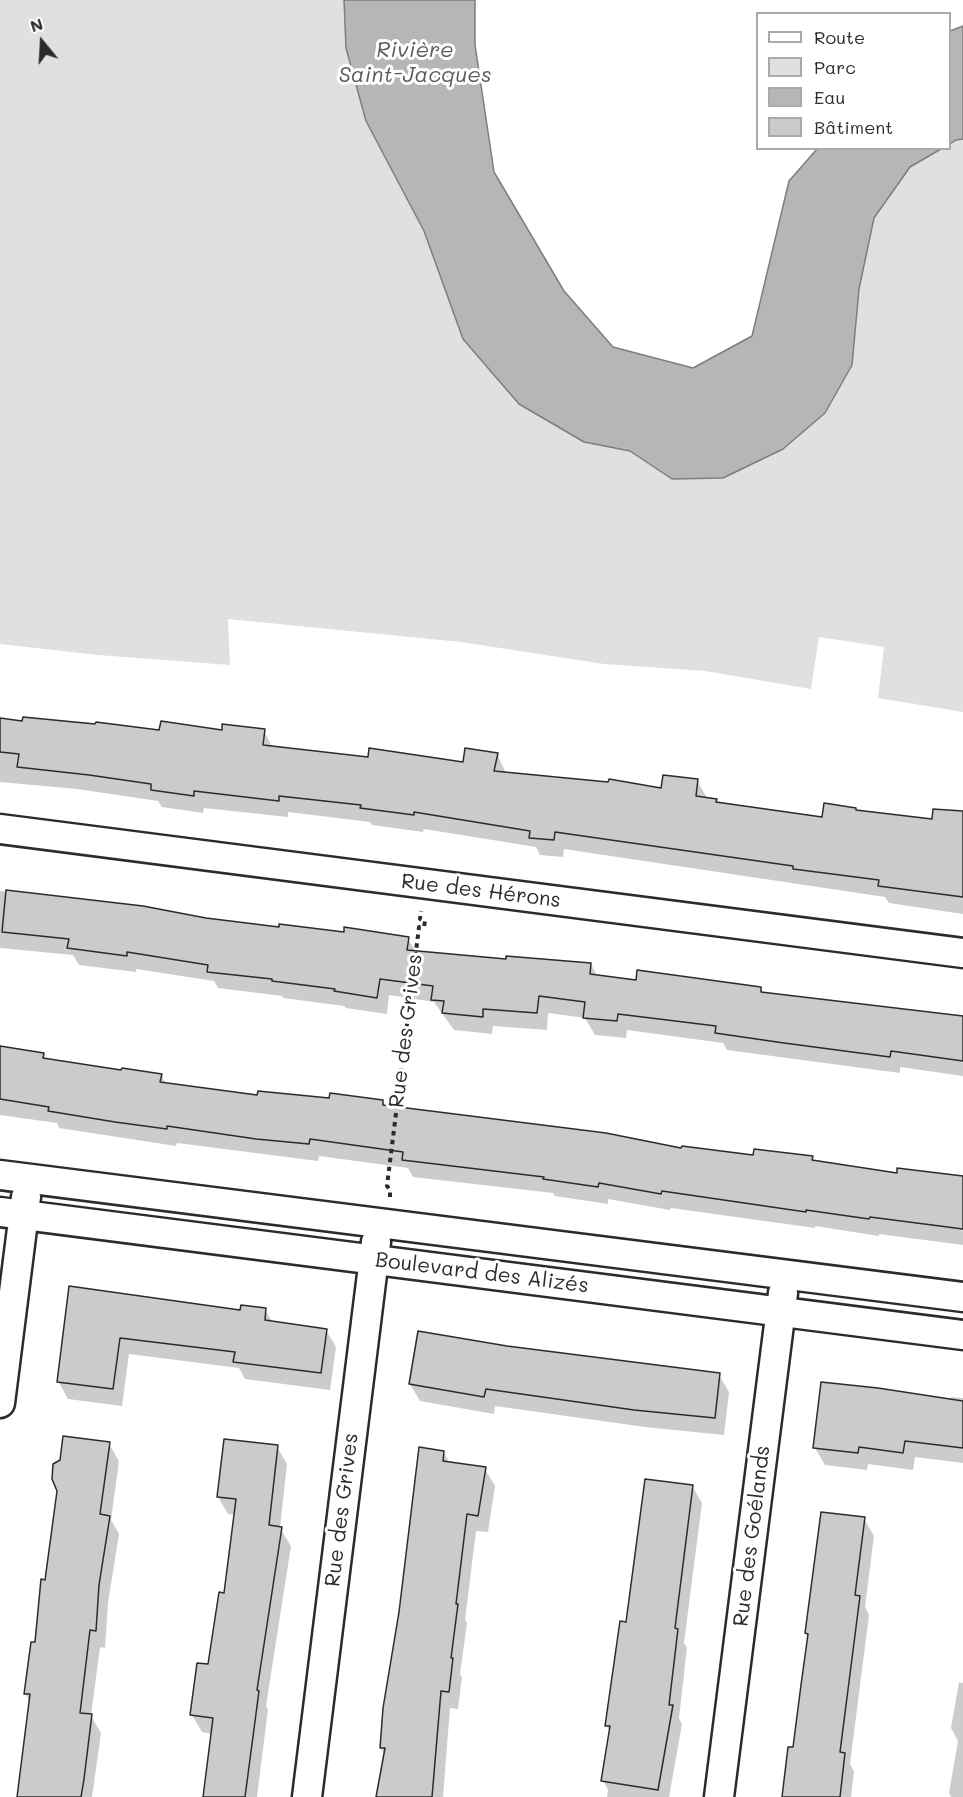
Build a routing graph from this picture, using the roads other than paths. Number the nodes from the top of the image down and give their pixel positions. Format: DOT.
graph roads {
  1 [pos="0,829"];
  2 [pos="963,953"];
  3 [pos="0,1175"];
  4 [pos="29,1178"];
  5 [pos="384,1212"];
  6 [pos="12,1213"];
  7 [pos="374,1259"];
  8 [pos="786,1275"];
  9 [pos="963,1297"];
  10 [pos="780,1312"];
  11 [pos="963,1335"];
  12 [pos="0,1403"];
  13 [pos="307,1797"];
  14 [pos="719,1797"];
  1 -- 2 [label="street, Rue des Hérons"];
  3 -- 4 [label="street, Boulevard des Alizés"];
  4 -- 5 [label="street, Boulevard des Alizés"];
  4 -- 6 [label="street"];
  5 -- 7 [label="street, Rue des Grives"];
  5 -- 8 [label="street, Boulevard des Alizés"];
  6 -- 7 [label="street, Boulevard des Alizés"];
  6 -- 12 [label="street"];
  7 -- 10 [label="street, Boulevard des Alizés"];
  7 -- 13 [label="street, Rue des Grives"];
  8 -- 9 [label="street, Boulevard des Alizés"];
  8 -- 10 [label="street, Rue des Goélands"];
  10 -- 11 [label="street, Boulevard des Alizés"];
  10 -- 14 [label="street, Rue des Goélands"];
}
